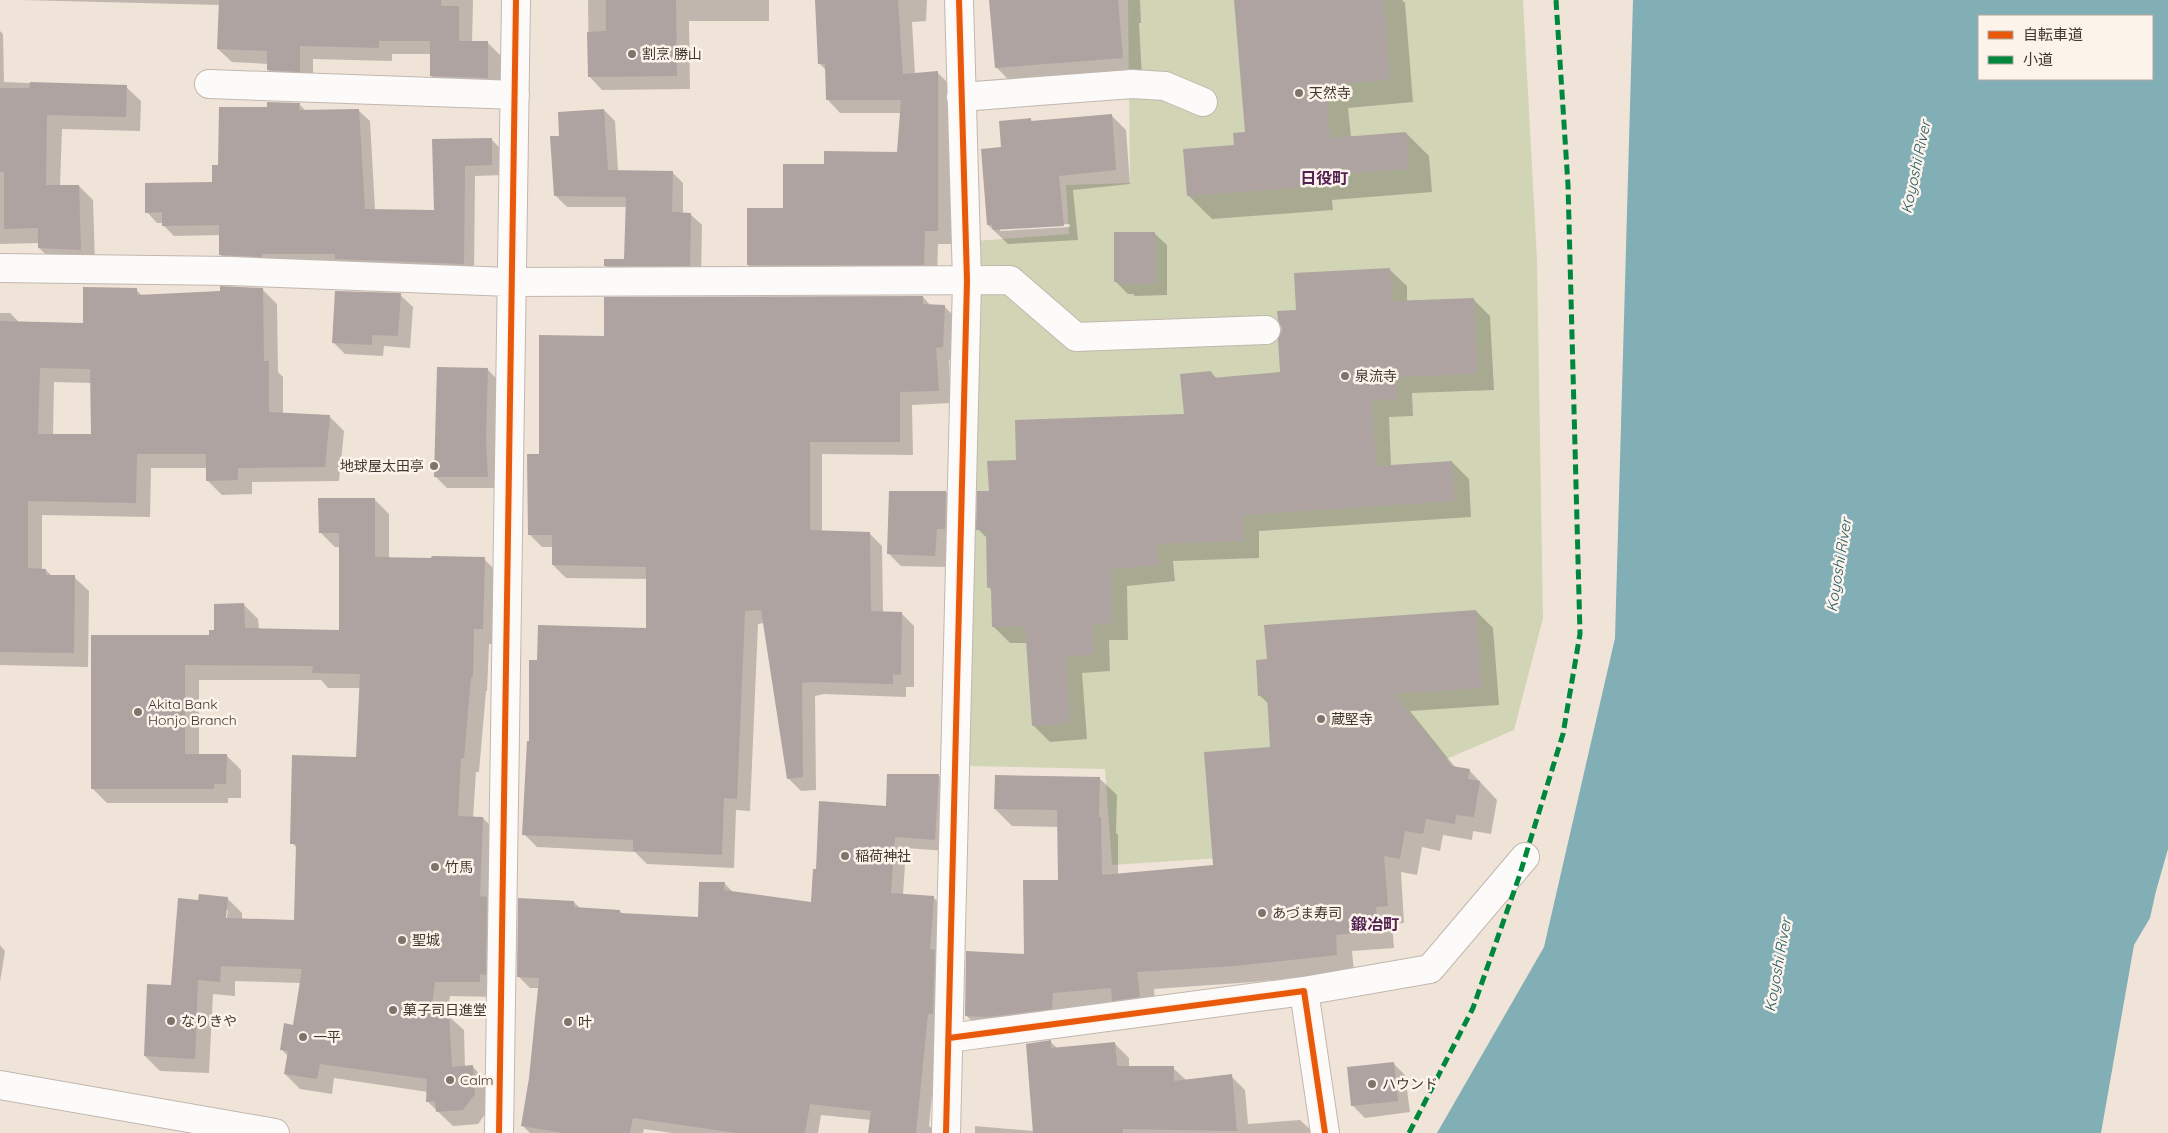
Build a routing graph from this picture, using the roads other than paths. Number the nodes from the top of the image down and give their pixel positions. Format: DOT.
graph roads {
  1 [pos="516,0"];
  2 [pos="959,0"];
  3 [pos="209,84"];
  4 [pos="515,95"];
  5 [pos="961,97"];
  6 [pos="1204,102"];
  7 [pos="0,268"];
  8 [pos="967,281"];
  9 [pos="512,282"];
  10 [pos="1266,330"];
  11 [pos="1525,857"];
  12 [pos="1304,991"];
  13 [pos="949,1038"];
  14 [pos="0,1085"];
  15 [pos="275,1133"];
  16 [pos="499,1133"];
  17 [pos="946,1133"];
  18 [pos="1325,1133"];
  1 -- 4 [label="street"];
  2 -- 5 [label="street"];
  3 -- 4 [label="street"];
  4 -- 9 [label="street"];
  5 -- 6 [label="street"];
  5 -- 8 [label="street"];
  7 -- 9 [label="street"];
  8 -- 9 [label="street"];
  8 -- 10 [label="street"];
  8 -- 13 [label="street"];
  9 -- 16 [label="street"];
  11 -- 12 [label="street"];
  12 -- 13 [label="street"];
  12 -- 18 [label="street"];
  13 -- 17 [label="street"];
  14 -- 15 [label="street"];
}
